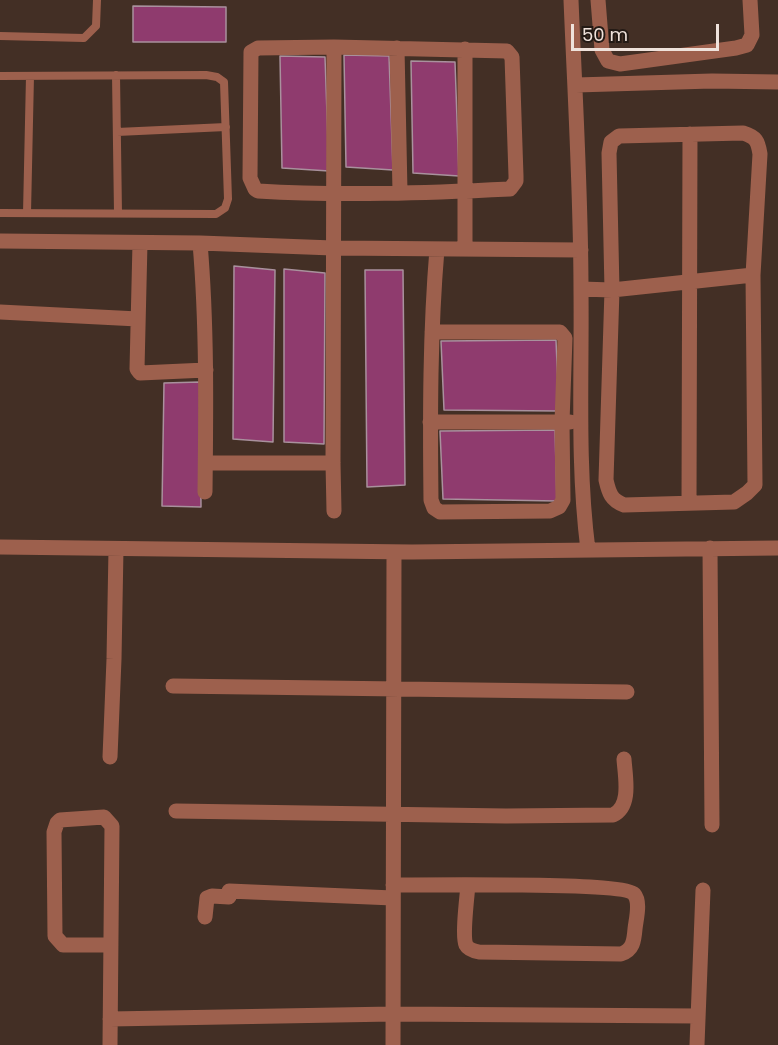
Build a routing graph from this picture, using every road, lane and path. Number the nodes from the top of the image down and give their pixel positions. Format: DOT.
graph roads {
  1 [pos="97,0"];
  2 [pos="750,0"];
  3 [pos="598,1"];
  4 [pos="571,3"];
  5 [pos="0,36"];
  6 [pos="333,47"];
  7 [pos="397,48"];
  8 [pos="465,49"];
  9 [pos="116,75"];
  10 [pos="0,76"];
  11 [pos="30,76"];
  12 [pos="778,82"];
  13 [pos="576,85"];
  14 [pos="225,127"];
  15 [pos="117,132"];
  16 [pos="690,134"];
  17 [pos="466,191"];
  18 [pos="400,192"];
  19 [pos="334,193"];
  20 [pos="0,213"];
  21 [pos="27,213"];
  22 [pos="118,213"];
  23 [pos="0,241"];
  24 [pos="140,243"];
  25 [pos="200,243"];
  26 [pos="333,248"];
  27 [pos="437,249"];
  28 [pos="465,249"];
  29 [pos="581,250"];
  30 [pos="753,275"];
  31 [pos="690,281"];
  32 [pos="582,289"];
  33 [pos="612,290"];
  34 [pos="0,312"];
  35 [pos="138,319"];
  36 [pos="432,332"];
  37 [pos="206,370"];
  38 [pos="430,422"];
  39 [pos="562,422"];
  40 [pos="581,422"];
  41 [pos="206,463"];
  42 [pos="333,463"];
  43 [pos="205,492"];
  44 [pos="689,503"];
  45 [pos="334,511"];
  46 [pos="0,547"];
  47 [pos="710,548"];
  48 [pos="778,548"];
  49 [pos="116,549"];
  50 [pos="588,550"];
  51 [pos="394,552"];
  52 [pos="173,686"];
  53 [pos="394,688"];
  54 [pos="627,692"];
  55 [pos="110,757"];
  56 [pos="624,759"];
  57 [pos="176,811"];
  58 [pos="394,814"];
  59 [pos="712,825"];
  60 [pos="468,885"];
  61 [pos="703,890"];
  62 [pos="393,891"];
  63 [pos="205,917"];
  64 [pos="111,945"];
  65 [pos="393,1014"];
  66 [pos="698,1016"];
  67 [pos="110,1019"];
  68 [pos="110,1045"];
  69 [pos="393,1045"];
  70 [pos="697,1045"];
  1 -- 5 [label="lane"];
  2 -- 3 [label="street"];
  3 -- 4 [label="street"];
  4 -- 13 [label="street"];
  6 -- 7 [label="street"];
  6 -- 19 [label="street"];
  6 -- 19 [label="street"];
  7 -- 8 [label="street"];
  7 -- 18 [label="street"];
  8 -- 17 [label="street"];
  8 -- 17 [label="street"];
  9 -- 11 [label="lane"];
  9 -- 14 [label="lane"];
  9 -- 15 [label="lane"];
  10 -- 11 [label="lane"];
  11 -- 21 [label="lane"];
  12 -- 13 [label="street"];
  13 -- 29 [label="street"];
  14 -- 15 [label="lane"];
  14 -- 22 [label="lane"];
  15 -- 22 [label="lane"];
  16 -- 30 [label="street"];
  16 -- 31 [label="street"];
  16 -- 33 [label="street"];
  17 -- 18 [label="street"];
  17 -- 28 [label="street"];
  18 -- 19 [label="street"];
  19 -- 26 [label="street"];
  20 -- 21 [label="lane"];
  21 -- 22 [label="lane"];
  23 -- 24 [label="street"];
  24 -- 25 [label="street"];
  24 -- 35 [label="street"];
  25 -- 26 [label="street"];
  25 -- 37 [label="street"];
  26 -- 27 [label="street"];
  26 -- 42 [label="street"];
  27 -- 28 [label="street"];
  27 -- 36 [label="street"];
  28 -- 29 [label="street"];
  29 -- 32 [label="street"];
  30 -- 31 [label="street"];
  30 -- 44 [label="street"];
  31 -- 33 [label="street"];
  31 -- 44 [label="street"];
  32 -- 33 [label="street"];
  32 -- 40 [label="street"];
  33 -- 44 [label="street"];
  34 -- 35 [label="street"];
  35 -- 37 [label="street"];
  36 -- 38 [label="street"];
  36 -- 39 [label="street"];
  37 -- 41 [label="street"];
  38 -- 39 [label="street"];
  38 -- 39 [label="street"];
  39 -- 40 [label="street"];
  40 -- 50 [label="street"];
  41 -- 42 [label="street"];
  41 -- 43 [label="street"];
  42 -- 45 [label="street"];
  46 -- 49 [label="street"];
  47 -- 48 [label="street"];
  47 -- 50 [label="street"];
  47 -- 59 [label="street"];
  49 -- 51 [label="street"];
  49 -- 55 [label="street"];
  50 -- 51 [label="street"];
  51 -- 53 [label="street"];
  52 -- 53 [label="street"];
  53 -- 54 [label="street"];
  53 -- 58 [label="street"];
  56 -- 58 [label="street"];
  57 -- 58 [label="street"];
  58 -- 62 [label="street"];
  60 -- 60 [label="street"];
  60 -- 62 [label="street"];
  61 -- 66 [label="street"];
  62 -- 63 [label="street"];
  62 -- 65 [label="street"];
  64 -- 64 [label="street"];
  64 -- 67 [label="street"];
  65 -- 66 [label="street"];
  65 -- 67 [label="street"];
  65 -- 69 [label="street"];
  66 -- 70 [label="street"];
  67 -- 68 [label="street"];
}
